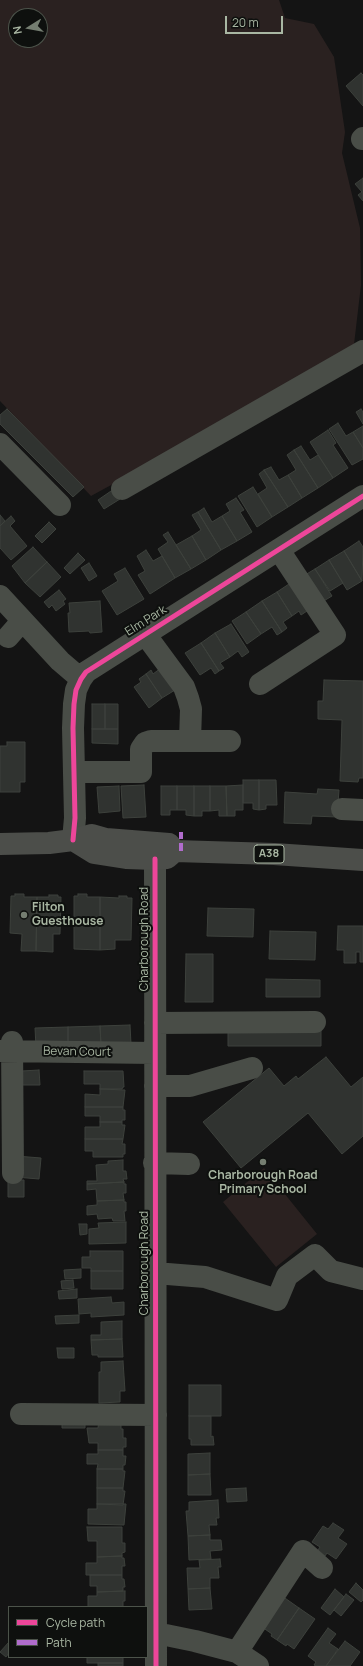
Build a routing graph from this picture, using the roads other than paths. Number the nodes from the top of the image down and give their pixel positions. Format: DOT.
graph roads {
  1 [pos="363,350"];
  2 [pos="0,444"];
  3 [pos="122,489"];
  4 [pos="363,496"];
  5 [pos="60,505"];
  6 [pos="278,550"];
  7 [pos="0,596"];
  8 [pos="144,634"];
  9 [pos="81,679"];
  10 [pos="260,684"];
  11 [pos="190,741"];
  12 [pos="230,741"];
  13 [pos="74,772"];
  14 [pos="73,840"];
  15 [pos="0,844"];
  16 [pos="175,851"];
  17 [pos="155,859"];
  18 [pos="363,860"];
  19 [pos="315,1022"];
  20 [pos="155,1023"];
  21 [pos="8,1048"];
  22 [pos="154,1053"];
  23 [pos="252,1068"];
  24 [pos="155,1086"];
  25 [pos="154,1163"];
  26 [pos="189,1164"];
  27 [pos="13,1173"];
  28 [pos="155,1273"];
  29 [pos="363,1279"];
  30 [pos="21,1414"];
  31 [pos="156,1415"];
  32 [pos="322,1568"];
  33 [pos="156,1633"];
  34 [pos="237,1652"];
  35 [pos="156,1666"];
  36 [pos="258,1666"];
  1 -- 3 [label="street"];
  2 -- 5 [label="street"];
  4 -- 6 [label="street, Elm Park"];
  6 -- 8 [label="street, Elm Park"];
  6 -- 10 [label="street"];
  7 -- 9 [label="street"];
  8 -- 9 [label="street, Elm Park"];
  8 -- 11 [label="street"];
  9 -- 13 [label="street, Elm Park"];
  11 -- 12 [label="street"];
  11 -- 13 [label="street"];
  13 -- 14 [label="street, Elm Park"];
  14 -- 15 [label="main road, A38"];
  14 -- 16 [label="main road, A38"];
  14 -- 17 [label="main road, A38"];
  16 -- 17 [label="main road, A38"];
  16 -- 18 [label="main road, A38"];
  17 -- 20 [label="street, Charborough Road"];
  19 -- 20 [label="street"];
  20 -- 22 [label="street, Charborough Road"];
  21 -- 22 [label="street, Bevan Court"];
  21 -- 27 [label="street"];
  22 -- 24 [label="street, Charborough Road"];
  23 -- 24 [label="street"];
  24 -- 25 [label="street, Charborough Road"];
  25 -- 26 [label="street"];
  25 -- 28 [label="street, Charborough Road"];
  28 -- 29 [label="street"];
  28 -- 31 [label="street, Charborough Road"];
  30 -- 31 [label="street"];
  31 -- 33 [label="street, Charborough Road"];
  32 -- 34 [label="street"];
  33 -- 34 [label="street"];
  33 -- 35 [label="street, Charborough Road"];
  34 -- 36 [label="street"];
}
